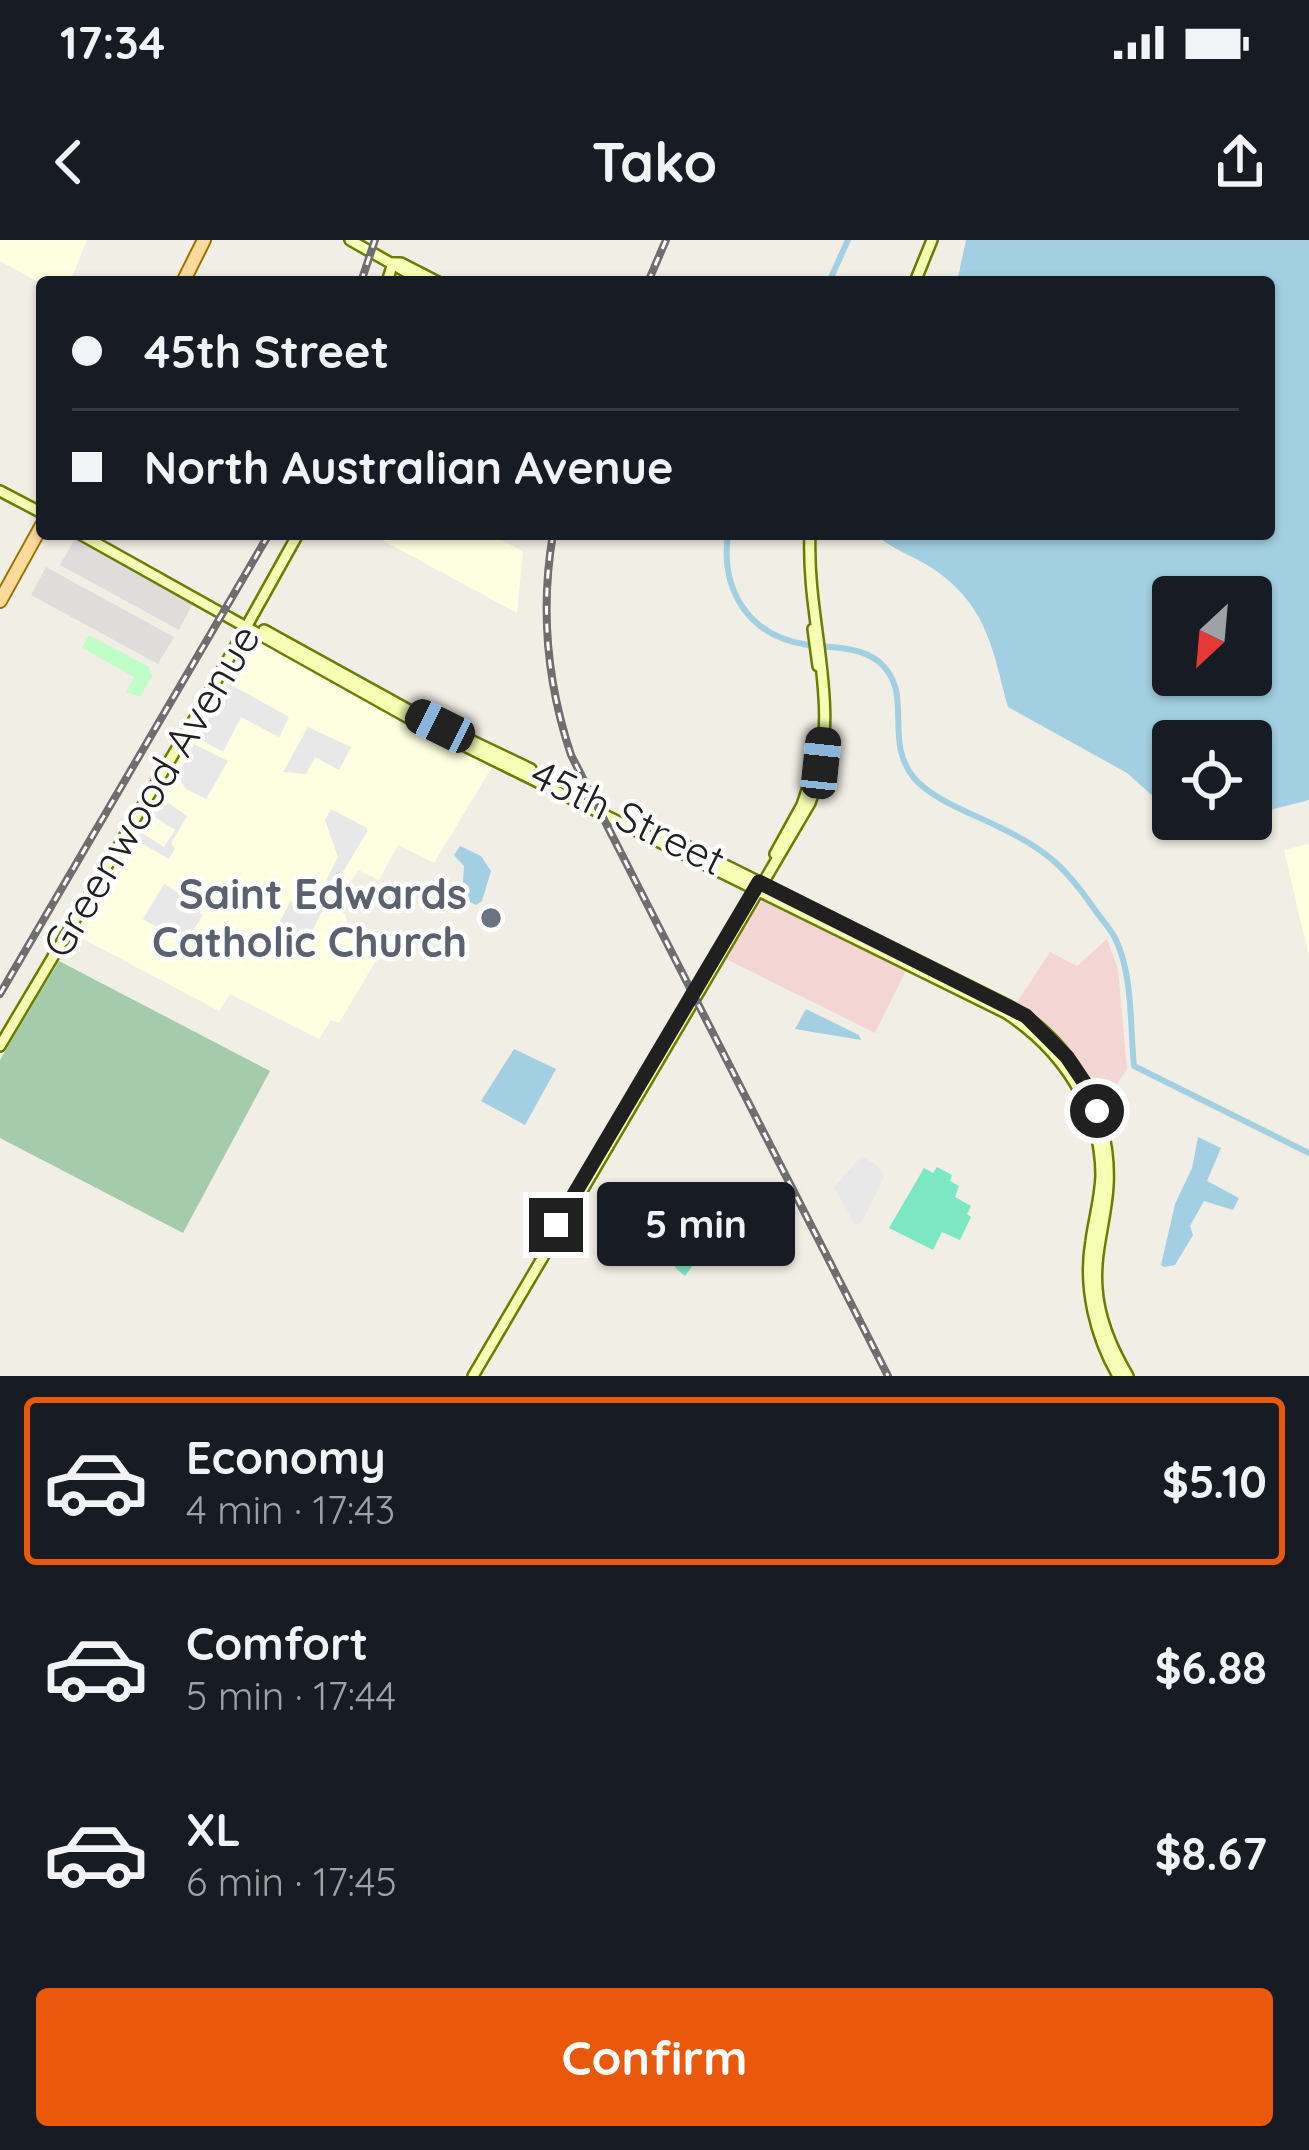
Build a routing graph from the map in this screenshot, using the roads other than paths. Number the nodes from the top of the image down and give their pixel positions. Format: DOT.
graph roads {
  1 [pos="201,240"];
  2 [pos="350,240"];
  3 [pos="929,240"];
  4 [pos="393,263"];
  5 [pos="183,276"];
  6 [pos="388,276"];
  7 [pos="414,276"];
  8 [pos="426,276"];
  9 [pos="914,276"];
  10 [pos="0,490"];
  11 [pos="36,510"];
  12 [pos="36,535"];
  13 [pos="91,540"];
  14 [pos="295,540"];
  15 [pos="807,540"];
  16 [pos="3,588"];
  17 [pos="0,601"];
  18 [pos="249,625"];
  19 [pos="760,886"];
  20 [pos="0,1046"];
  21 [pos="470,1376"];
  22 [pos="1118,1376"];
  23 [pos="1128,1376"];
  1 -- 5 [label="main road"];
  2 -- 4 [label="main road"];
  3 -- 9 [label="main road"];
  4 -- 6 [label="main road"];
  4 -- 7 [label="main road"];
  4 -- 8 [label="main road"];
  10 -- 11 [label="main road"];
  12 -- 16 [label="main road"];
  13 -- 18 [label="main road, 45th Street"];
  14 -- 18 [label="main road, Greenwood Avenue"];
  15 -- 19 [label="main road"];
  16 -- 17 [label="main road"];
  18 -- 19 [label="main road, 45th Street"];
  18 -- 20 [label="main road, Greenwood Avenue"];
  19 -- 21 [label="main road"];
  19 -- 22 [label="main road, 45th Street"];
  19 -- 23 [label="main road, 45th Street"];
}
